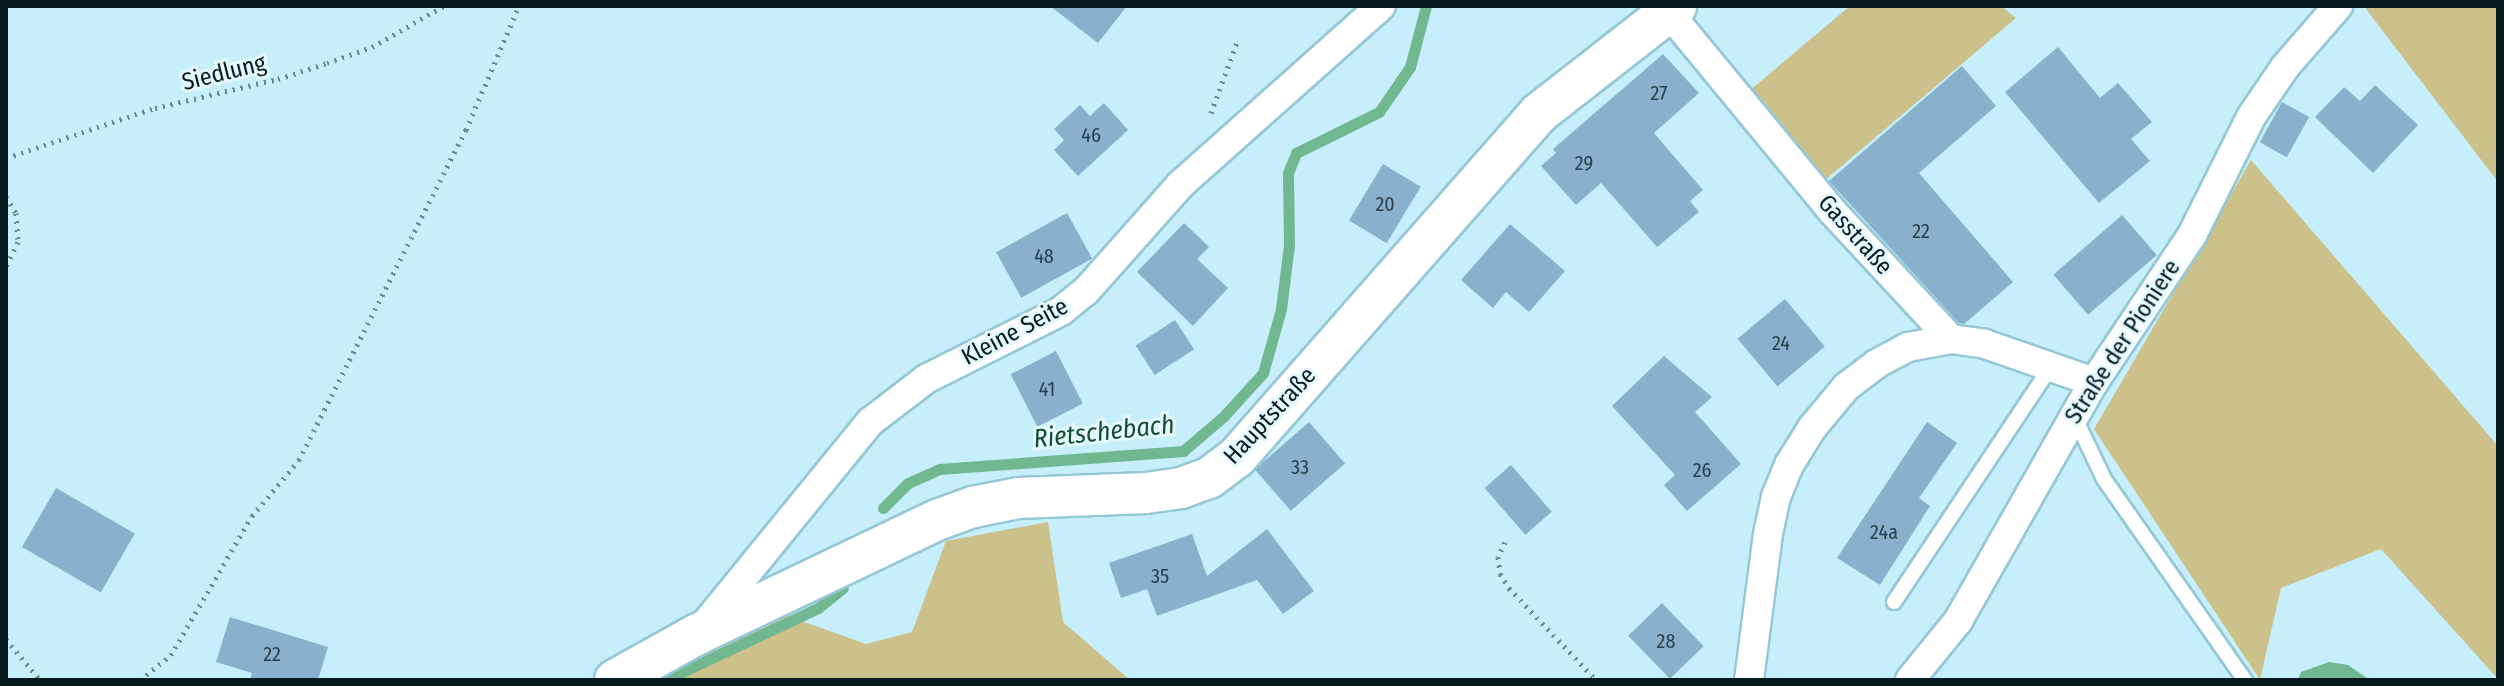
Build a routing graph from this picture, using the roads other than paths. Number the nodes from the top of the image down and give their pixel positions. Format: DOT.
graph roads {
  1 [pos="1381,6"];
  2 [pos="2338,6"];
  3 [pos="1672,9"];
  4 [pos="1951,339"];
  5 [pos="2050,368"];
  6 [pos="2094,382"];
  7 [pos="2074,416"];
  8 [pos="1894,602"];
  9 [pos="696,635"];
  10 [pos="615,680"];
  11 [pos="1749,680"];
  12 [pos="1910,680"];
  13 [pos="2245,680"];
  1 -- 9 [label="street, Kleine Seite"];
  2 -- 6 [label="street, Straße der Pioniere"];
  3 -- 4 [label="street, Gasstraße"];
  3 -- 9 [label="street, Hauptstraße"];
  4 -- 5 [label="street"];
  4 -- 11 [label="street"];
  5 -- 6 [label="street"];
  5 -- 8 [label="lane"];
  6 -- 7 [label="street, Straße der Pioniere"];
  7 -- 12 [label="street, Straße der Pioniere"];
  7 -- 13 [label="lane"];
  9 -- 10 [label="street, Hauptstraße"];
}
